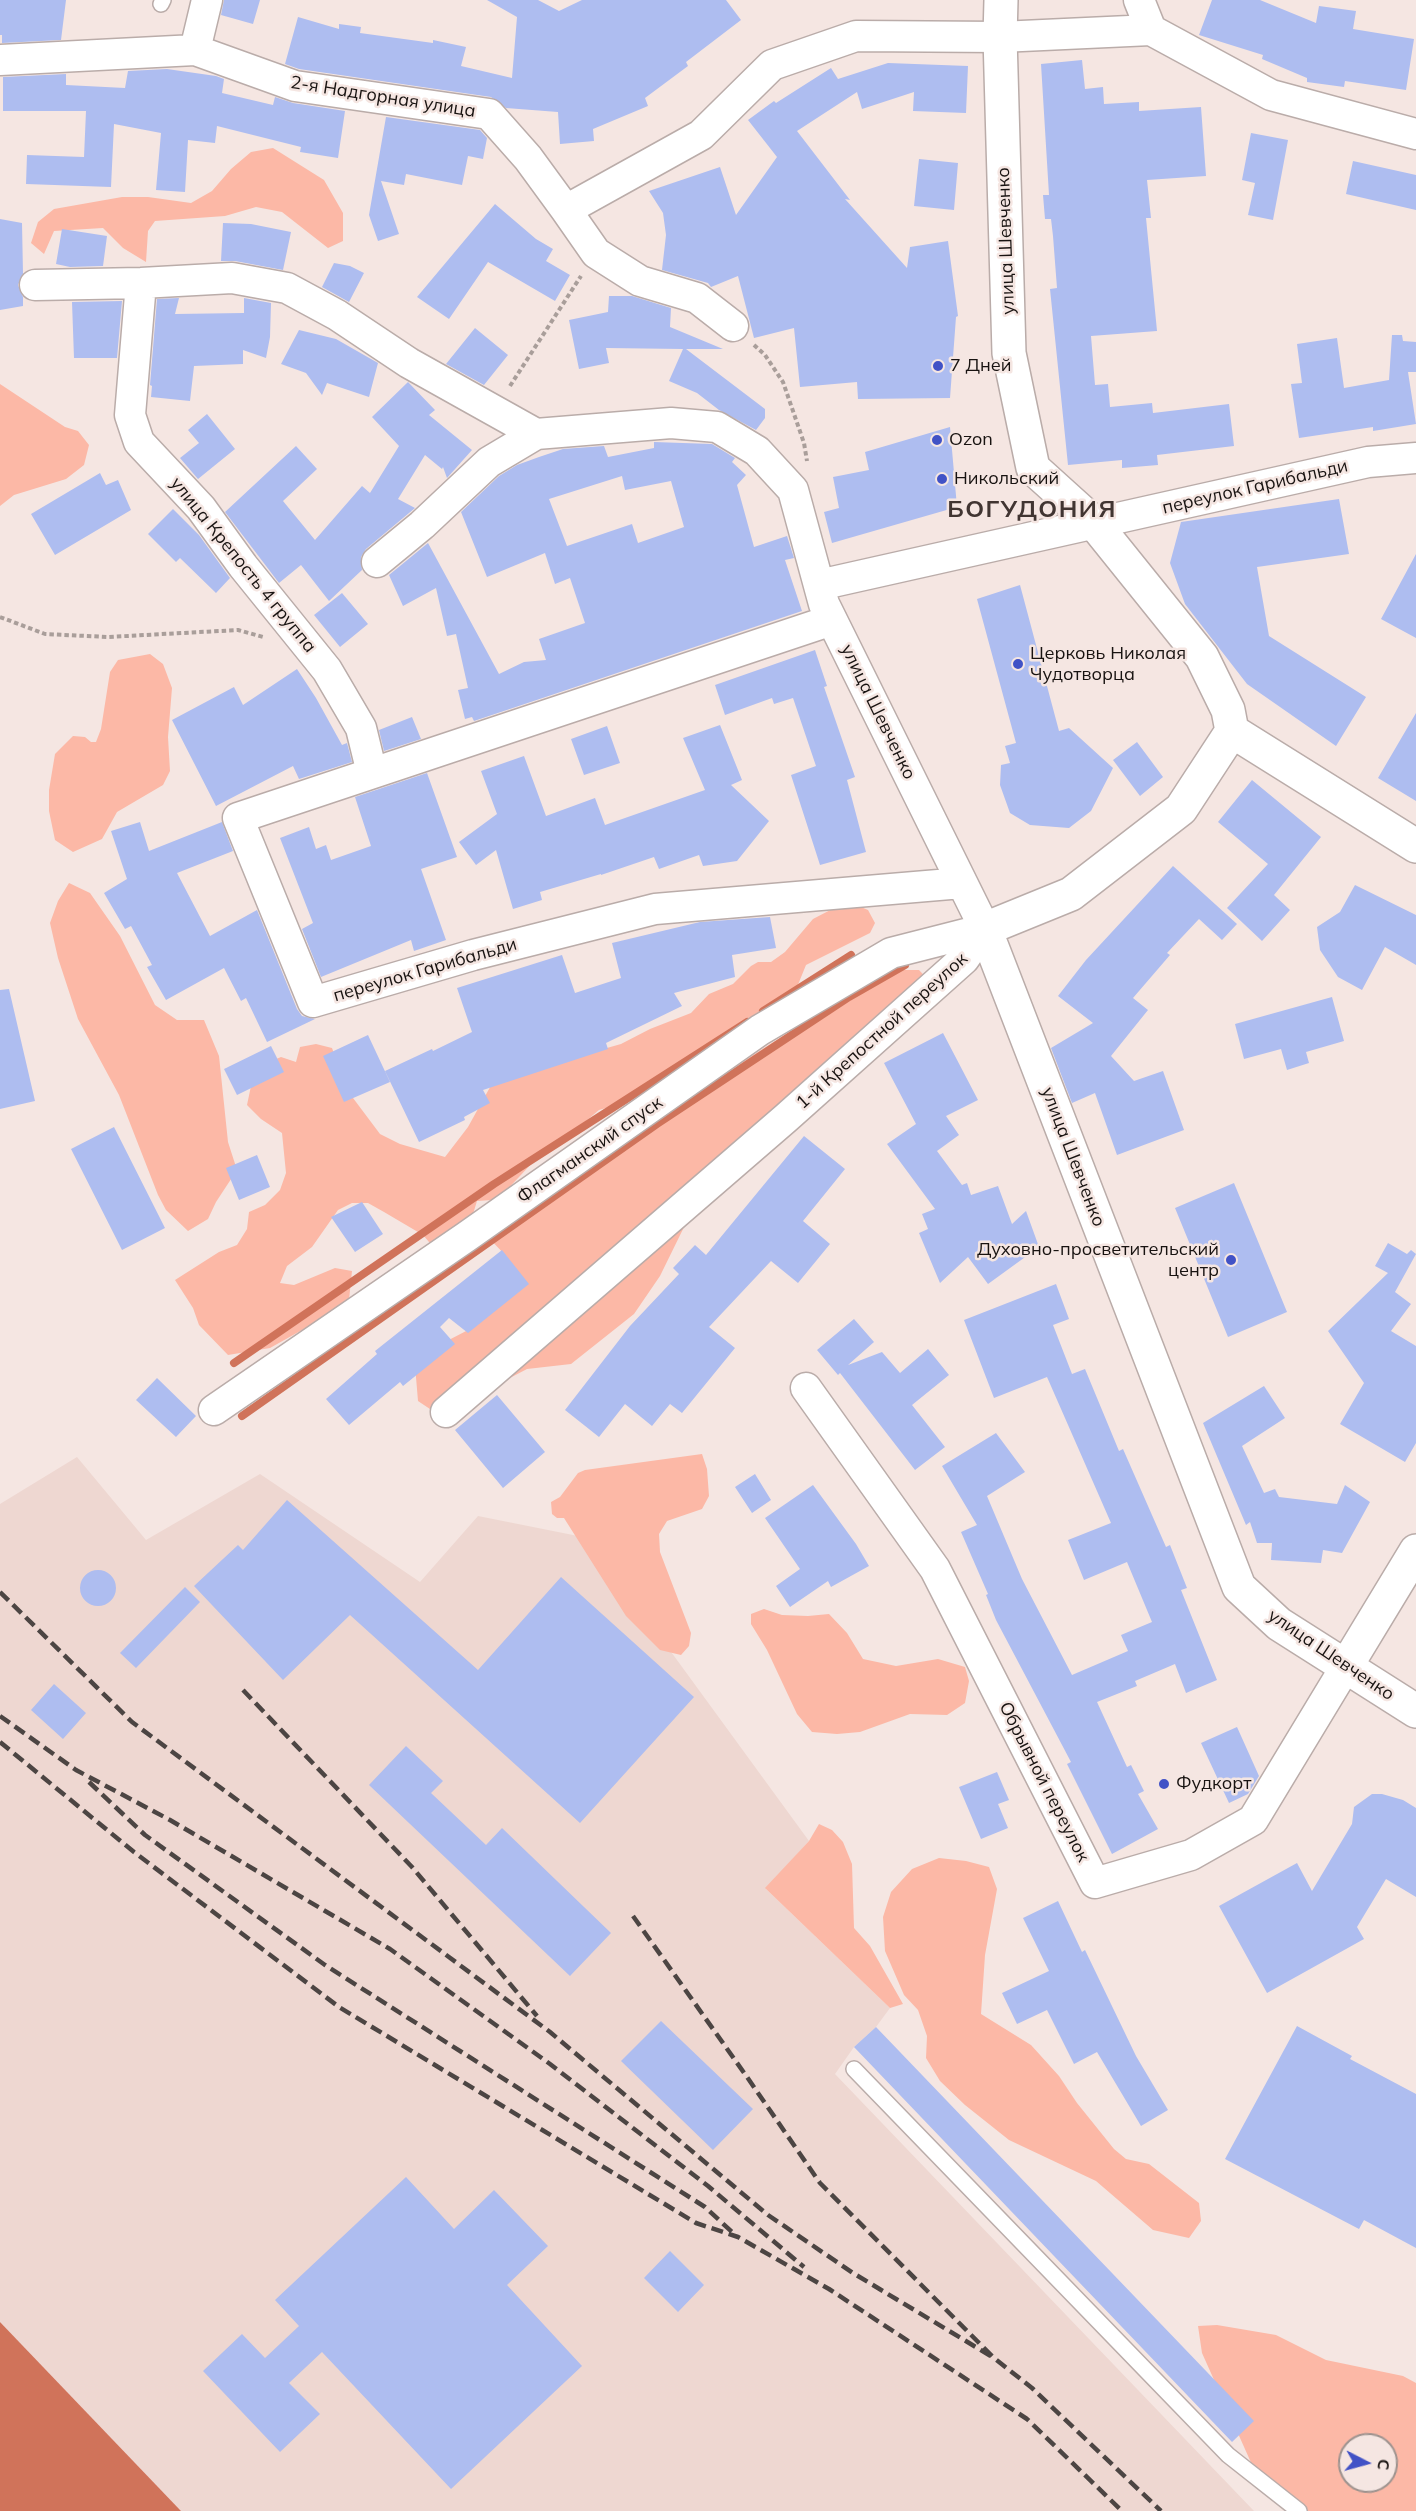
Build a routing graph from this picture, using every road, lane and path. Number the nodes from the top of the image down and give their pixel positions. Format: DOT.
graph roads {
  1 [pos="207,0"];
  2 [pos="1001,0"];
  3 [pos="1139,0"];
  4 [pos="1151,30"];
  5 [pos="1000,37"];
  6 [pos="195,50"];
  7 [pos="0,60"];
  8 [pos="1416,134"];
  9 [pos="566,210"];
  10 [pos="596,253"];
  11 [pos="141,283"];
  12 [pos="35,285"];
  13 [pos="733,326"];
  14 [pos="493,412"];
  15 [pos="536,434"];
  16 [pos="1416,459"];
  17 [pos="1095,524"];
  18 [pos="377,562"];
  19 [pos="825,603"];
  20 [pos="0,617"];
  21 [pos="310,650"];
  22 [pos="1232,731"];
  23 [pos="369,774"];
  24 [pos="1416,846"];
  25 [pos="962,883"];
  26 [pos="985,929"];
  27 [pos="806,1388"];
  28 [pos="214,1410"];
  29 [pos="446,1412"];
  30 [pos="1416,1551"];
  31 [pos="1345,1668"];
  32 [pos="1416,1711"];
  33 [pos="854,2069"];
  34 [pos="1299,2511"];
  1 -- 6 [label="street"];
  2 -- 5 [label="street, улица Шевченко"];
  3 -- 4 [label="street"];
  4 -- 5 [label="street"];
  4 -- 8 [label="street"];
  5 -- 9 [label="street"];
  5 -- 17 [label="street, улица Шевченко"];
  6 -- 7 [label="street, 2-я Надгорная улица"];
  6 -- 9 [label="street, 2-я Надгорная улица"];
  9 -- 10 [label="street, 2-я Надгорная улица"];
  10 -- 13 [label="street"];
  10 -- 14 [label="path"];
  11 -- 12 [label="street"];
  11 -- 14 [label="street"];
  11 -- 21 [label="street, улица Крепость 4 группа"];
  14 -- 15 [label="street"];
  15 -- 18 [label="street"];
  15 -- 19 [label="street"];
  16 -- 17 [label="street, переулок Гарибальди"];
  17 -- 19 [label="street, переулок Гарибальди"];
  17 -- 22 [label="street, улица Шевченко"];
  19 -- 23 [label="street, переулок Гарибальди"];
  19 -- 25 [label="street, улица Шевченко"];
  20 -- 21 [label="path"];
  21 -- 23 [label="street, улица Крепость 4 группа"];
  22 -- 24 [label="street"];
  22 -- 26 [label="street"];
  23 -- 25 [label="street, переулок Гарибальди"];
  25 -- 26 [label="street, улица Шевченко"];
  26 -- 28 [label="street, Флагманский спуск"];
  26 -- 29 [label="street, 1-й Крепостной переулок"];
  26 -- 31 [label="street, улица Шевченко"];
  27 -- 31 [label="street, Обрывной переулок"];
  30 -- 31 [label="street"];
  31 -- 32 [label="street, улица Шевченко"];
  33 -- 34 [label="lane"];
}
